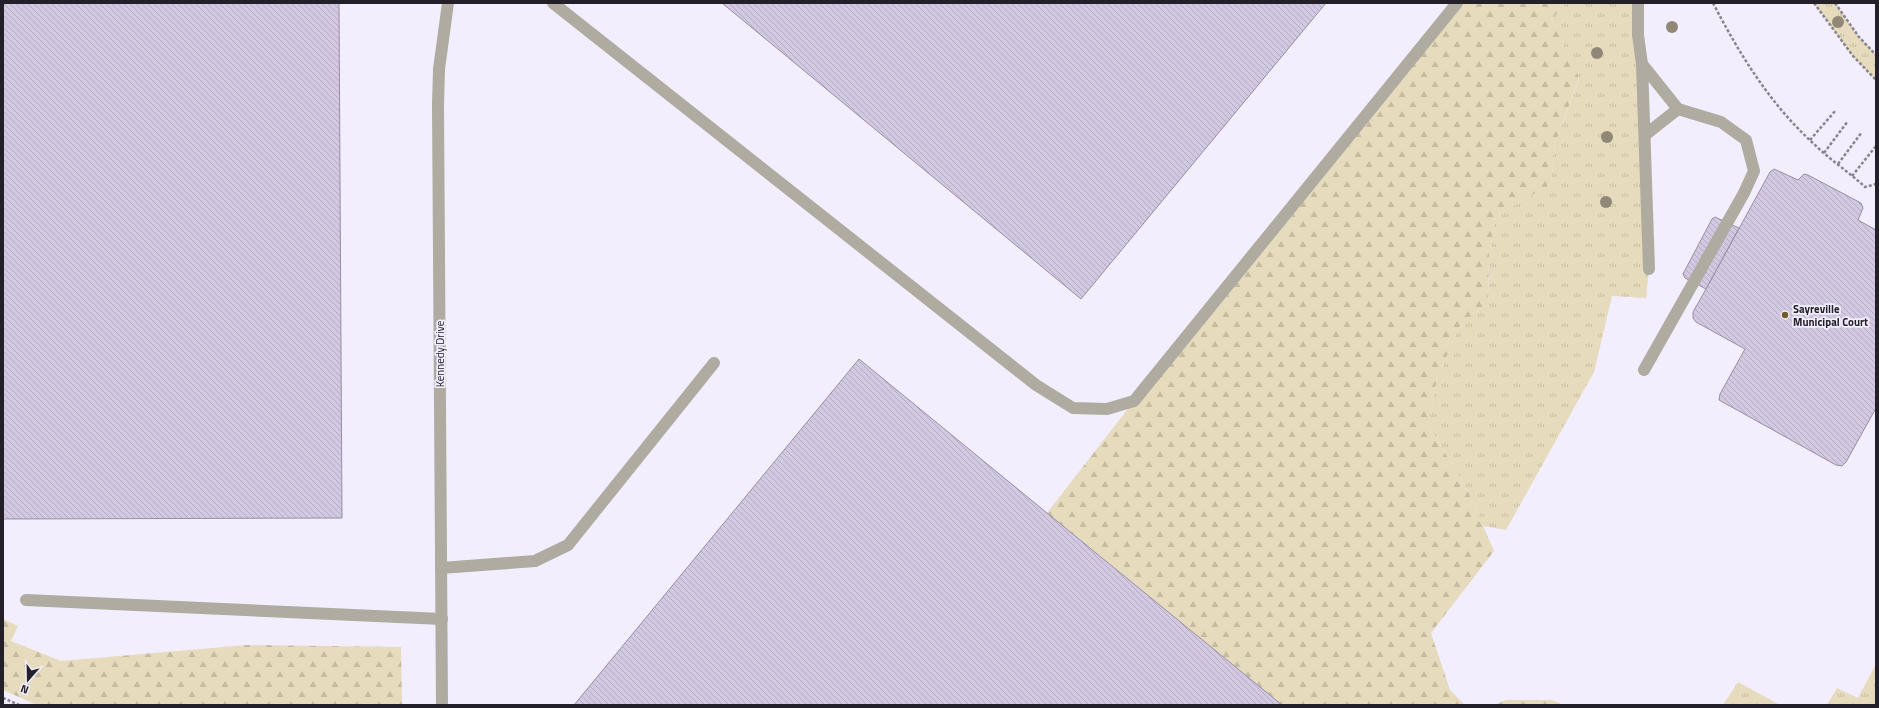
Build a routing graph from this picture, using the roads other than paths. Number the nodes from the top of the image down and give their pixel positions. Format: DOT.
graph roads {
  1 [pos="448,3"];
  2 [pos="553,3"];
  3 [pos="1457,3"];
  4 [pos="1638,3"];
  5 [pos="1642,64"];
  6 [pos="1678,109"];
  7 [pos="1645,136"];
  8 [pos="1649,269"];
  9 [pos="714,363"];
  10 [pos="1644,370"];
  11 [pos="441,568"];
  12 [pos="26,600"];
  13 [pos="442,619"];
  14 [pos="442,705"];
  1 -- 11 [label="street, Kennedy Drive"];
  2 -- 3 [label="street"];
  4 -- 5 [label="street"];
  5 -- 6 [label="street"];
  5 -- 7 [label="street"];
  6 -- 7 [label="street"];
  6 -- 10 [label="street"];
  7 -- 8 [label="street"];
  9 -- 11 [label="street"];
  11 -- 13 [label="street, Kennedy Drive"];
  12 -- 13 [label="street"];
  13 -- 14 [label="street, Kennedy Drive"];
}
